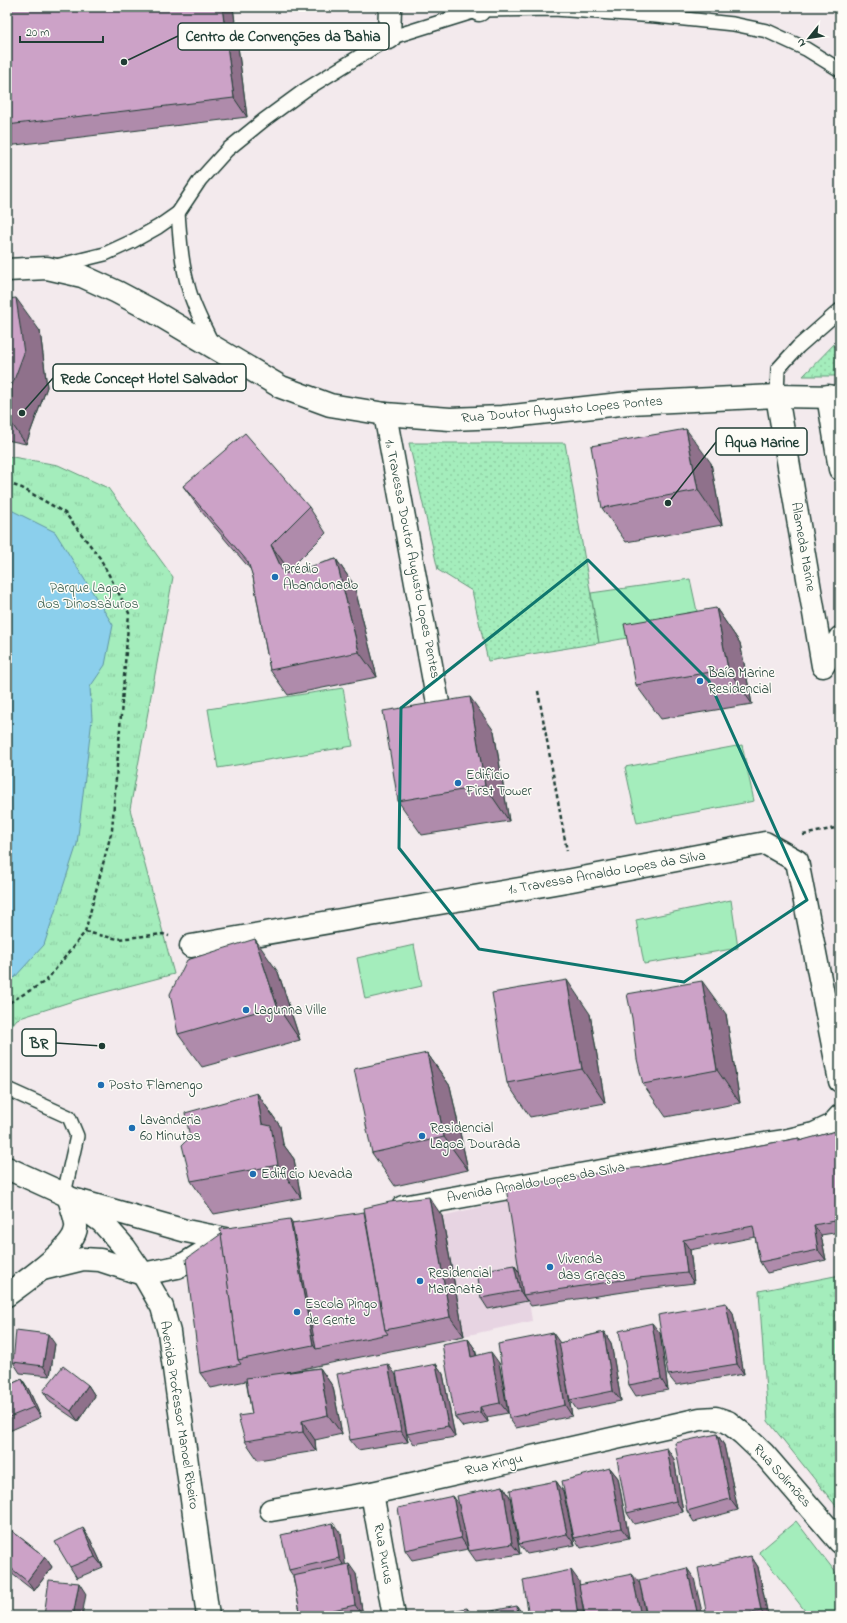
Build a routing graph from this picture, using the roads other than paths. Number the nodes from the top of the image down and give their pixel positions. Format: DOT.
graph roads {
  1 [pos="390,7"];
  2 [pos="478,9"];
  3 [pos="389,38"];
  4 [pos="840,70"];
  5 [pos="178,213"];
  6 [pos="47,268"];
  7 [pos="7,270"];
  8 [pos="840,310"];
  9 [pos="215,349"];
  10 [pos="777,396"];
  11 [pos="834,396"];
  12 [pos="385,414"];
  13 [pos="840,469"];
  14 [pos="840,638"];
  15 [pos="438,703"];
  16 [pos="192,946"];
  17 [pos="833,1003"];
  18 [pos="840,1081"];
  19 [pos="7,1090"];
  20 [pos="840,1116"];
  21 [pos="7,1168"];
  22 [pos="66,1196"];
  23 [pos="382,1211"];
  24 [pos="249,1235"];
  25 [pos="226,1239"];
  26 [pos="42,1268"];
  27 [pos="143,1274"];
  28 [pos="7,1295"];
  29 [pos="716,1418"];
  30 [pos="372,1493"];
  31 [pos="271,1510"];
  32 [pos="840,1542"];
  33 [pos="208,1616"];
  34 [pos="394,1616"];
  1 -- 3 [label="street"];
  2 -- 3 [label="lane"];
  2 -- 4 [label="lane"];
  3 -- 5 [label="lane"];
  5 -- 6 [label="lane"];
  5 -- 9 [label="lane"];
  6 -- 7 [label="street, Rua Doutor Augusto Lopes Pontes"];
  6 -- 9 [label="street, Rua Doutor Augusto Lopes Pontes"];
  8 -- 10 [label="lane"];
  9 -- 12 [label="street, Rua Doutor Augusto Lopes Pontes"];
  10 -- 11 [label="street, Rua Doutor Augusto Lopes Pontes"];
  10 -- 12 [label="street, Rua Doutor Augusto Lopes Pontes"];
  10 -- 14 [label="street, Alameda Marine"];
  11 -- 13 [label="street"];
  12 -- 15 [label="street, 1ª Travessa Doutor Augusto Lopes Pentes"];
  16 -- 17 [label="street, 1ª Travessa Arnaldo Lopes da Silva"];
  17 -- 18 [label="street, 1ª Travessa Arnaldo Lopes da Silva"];
  19 -- 22 [label="lane"];
  20 -- 23 [label="street, Avenida Arnaldo Lopes da Silva"];
  21 -- 22 [label="street, Avenida Professor Manoel Ribeiro"];
  22 -- 25 [label="street"];
  22 -- 26 [label="street"];
  22 -- 27 [label="street, Avenida Professor Manoel Ribeiro"];
  24 -- 25 [label="street"];
  25 -- 27 [label="street"];
  26 -- 27 [label="street"];
  26 -- 28 [label="street"];
  27 -- 33 [label="street, Avenida Professor Manoel Ribeiro"];
  29 -- 30 [label="street, Rua Xingu"];
  29 -- 32 [label="street, Rua Solimões"];
  30 -- 31 [label="street, Rua Xingu"];
  30 -- 34 [label="street, Rua Purus"];
}
